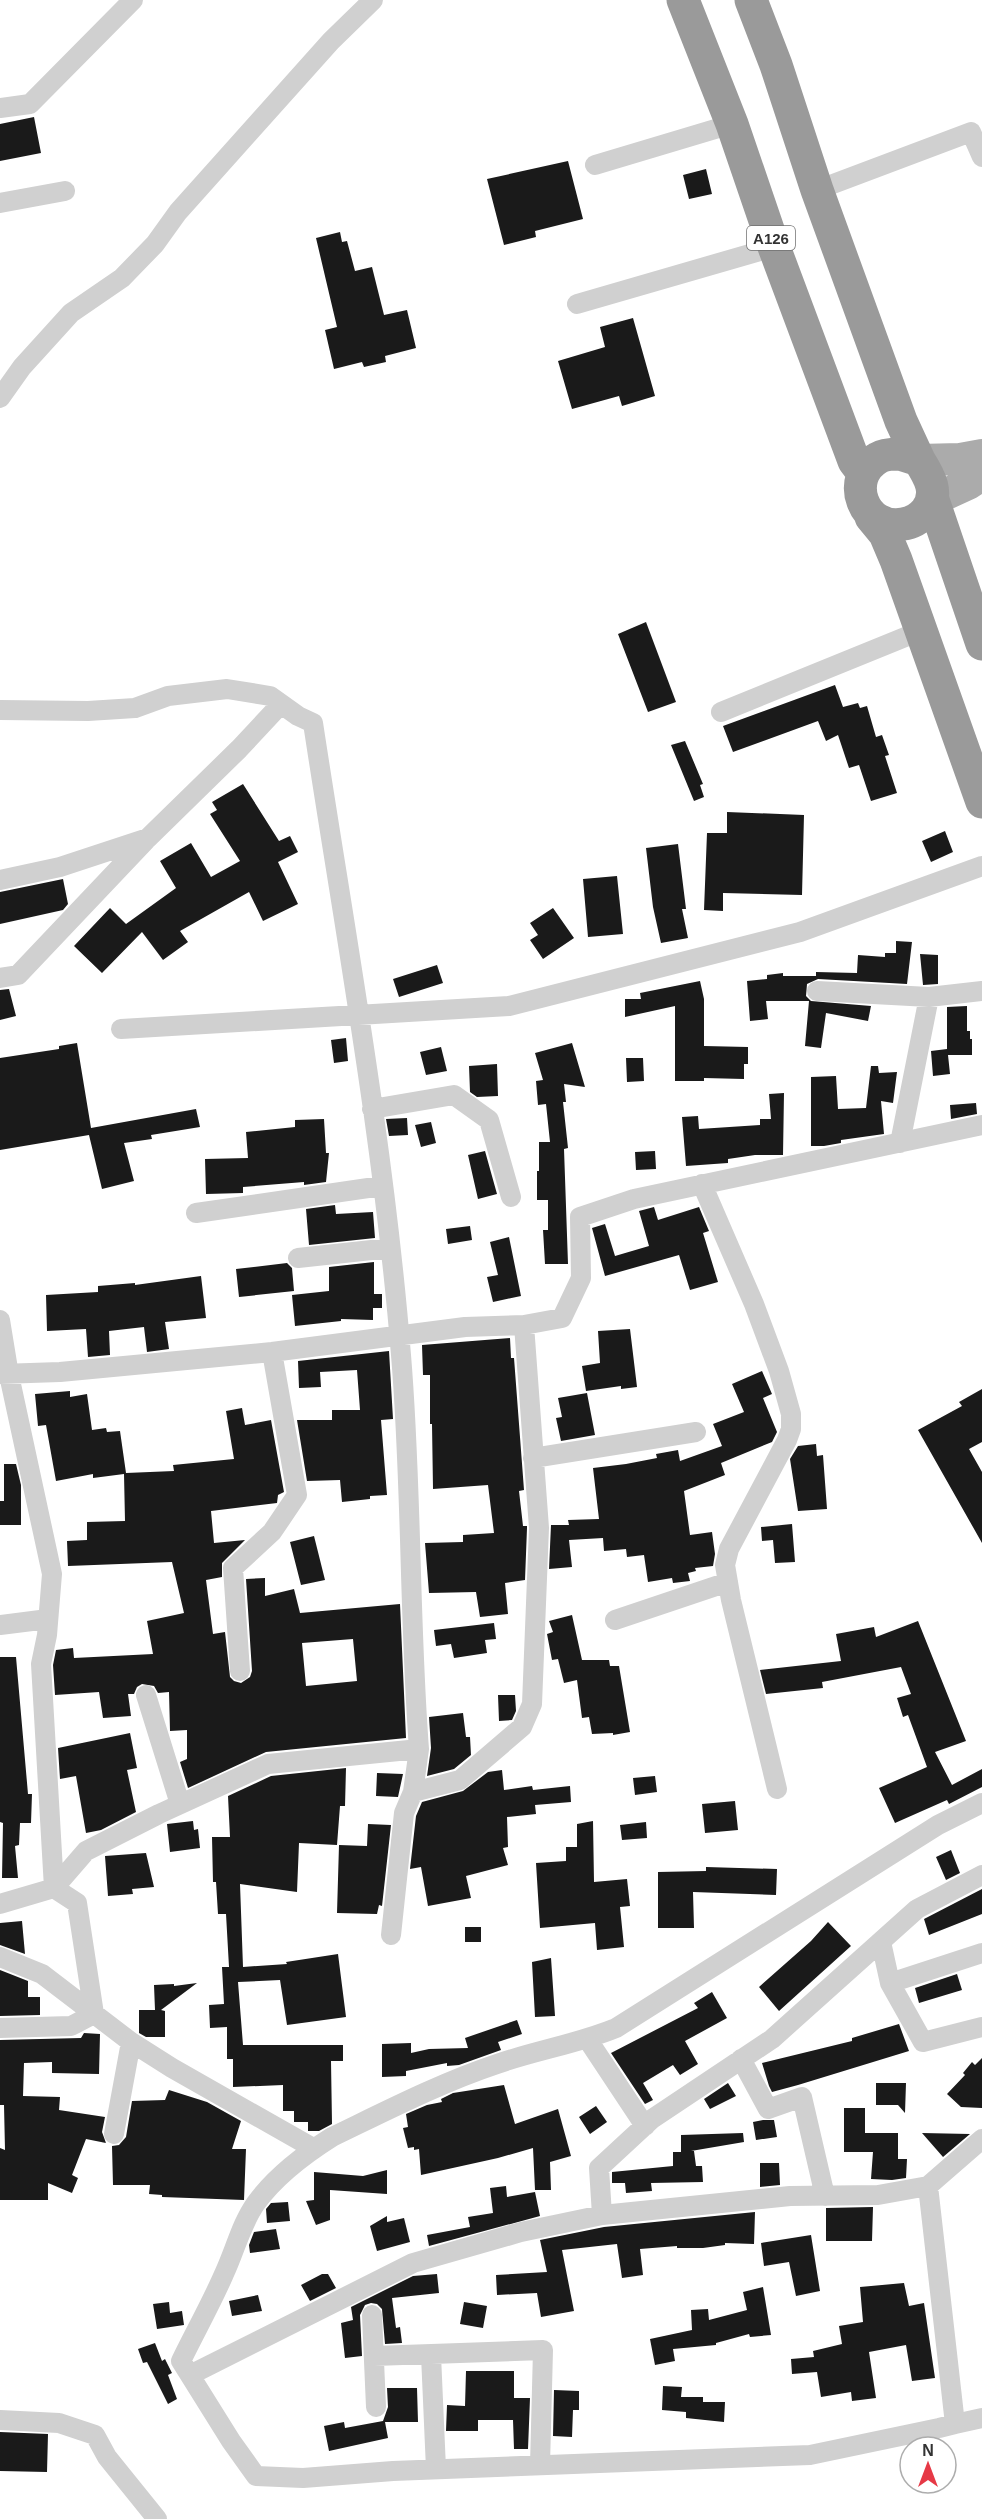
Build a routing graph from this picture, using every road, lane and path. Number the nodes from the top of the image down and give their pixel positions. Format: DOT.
graph roads {
  1 [pos="133,0"];
  2 [pos="373,0"];
  3 [pos="683,0"];
  4 [pos="751,0"];
  5 [pos="0,108"];
  6 [pos="732,124"];
  7 [pos="982,157"];
  8 [pos="596,165"];
  9 [pos="817,190"];
  10 [pos="65,191"];
  11 [pos="0,203"];
  12 [pos="774,247"];
  13 [pos="578,304"];
  14 [pos="0,398"];
  15 [pos="982,455"];
  16 [pos="919,460"];
  17 [pos="863,473"];
  18 [pos="982,475"];
  19 [pos="933,500"];
  20 [pos="871,517"];
  21 [pos="920,631"];
  22 [pos="982,644"];
  23 [pos="281,704"];
  24 [pos="0,710"];
  25 [pos="721,712"];
  26 [pos="982,802"];
  27 [pos="148,838"];
  28 [pos="982,866"];
  29 [pos="0,880"];
  30 [pos="0,978"];
  31 [pos="817,991"];
  32 [pos="982,991"];
  33 [pos="929,997"];
  34 [pos="360,1015"];
  35 [pos="121,1029"];
  36 [pos="372,1109"];
  37 [pos="982,1125"];
  38 [pos="900,1143"];
  39 [pos="702,1184"];
  40 [pos="382,1186"];
  41 [pos="512,1197"];
  42 [pos="196,1213"];
  43 [pos="390,1248"];
  44 [pos="298,1258"];
  45 [pos="0,1320"];
  46 [pos="524,1325"];
  47 [pos="399,1337"];
  48 [pos="272,1352"];
  49 [pos="4,1375"];
  50 [pos="696,1432"];
  51 [pos="533,1458"];
  52 [pos="728,1582"];
  53 [pos="48,1619"];
  54 [pos="615,1620"];
  55 [pos="0,1625"];
  56 [pos="240,1671"];
  57 [pos="146,1695"];
  58 [pos="419,1749"];
  59 [pos="777,1789"];
  60 [pos="413,1792"];
  61 [pos="982,1803"];
  62 [pos="180,1804"];
  63 [pos="982,1875"];
  64 [pos="54,1888"];
  65 [pos="0,1904"];
  66 [pos="391,1935"];
  67 [pos="881,1942"];
  68 [pos="982,1953"];
  69 [pos="0,1957"];
  70 [pos="890,1983"];
  71 [pos="94,2014"];
  72 [pos="982,2027"];
  73 [pos="0,2028"];
  74 [pos="588,2040"];
  75 [pos="131,2042"];
  76 [pos="741,2060"];
  77 [pos="645,2126"];
  78 [pos="114,2134"];
  79 [pos="982,2139"];
  80 [pos="314,2148"];
  81 [pos="928,2186"];
  82 [pos="825,2196"];
  83 [pos="602,2216"];
  84 [pos="372,2316"];
  85 [pos="431,2355"];
  86 [pos="374,2356"];
  87 [pos="190,2375"];
  88 [pos="376,2407"];
  89 [pos="982,2418"];
  90 [pos="0,2420"];
  91 [pos="955,2424"];
  92 [pos="540,2465"];
  93 [pos="436,2469"];
  94 [pos="158,2519"];
  1 -- 5 [label="street"];
  2 -- 14 [label="street"];
  3 -- 6 [label="highway, A126"];
  4 -- 9 [label="highway"];
  6 -- 8 [label="street"];
  6 -- 12 [label="highway, A126"];
  7 -- 9 [label="street"];
  9 -- 16 [label="highway"];
  10 -- 11 [label="street"];
  12 -- 13 [label="street"];
  12 -- 17 [label="highway, A126"];
  15 -- 16 [label="main road"];
  16 -- 17 [label="highway"];
  16 -- 19 [label="highway"];
  17 -- 20 [label="highway, A126"];
  18 -- 19 [label="main road"];
  19 -- 20 [label="highway"];
  19 -- 22 [label="highway"];
  20 -- 21 [label="highway, A126"];
  21 -- 25 [label="street"];
  21 -- 26 [label="highway, A126"];
  23 -- 24 [label="street"];
  23 -- 27 [label="street"];
  23 -- 34 [label="street"];
  27 -- 29 [label="street"];
  27 -- 30 [label="street"];
  28 -- 34 [label="street"];
  31 -- 33 [label="street"];
  32 -- 33 [label="street"];
  33 -- 38 [label="street"];
  34 -- 35 [label="street"];
  34 -- 36 [label="street"];
  36 -- 40 [label="street"];
  36 -- 41 [label="street"];
  37 -- 38 [label="street"];
  38 -- 39 [label="street"];
  39 -- 46 [label="street"];
  39 -- 52 [label="street"];
  40 -- 42 [label="street"];
  40 -- 43 [label="street"];
  43 -- 44 [label="street"];
  43 -- 47 [label="street"];
  45 -- 49 [label="street"];
  46 -- 47 [label="street"];
  46 -- 51 [label="street"];
  47 -- 48 [label="street"];
  47 -- 58 [label="street"];
  48 -- 49 [label="street"];
  48 -- 56 [label="street"];
  49 -- 53 [label="street"];
  50 -- 51 [label="street"];
  51 -- 60 [label="street"];
  52 -- 54 [label="street"];
  52 -- 59 [label="street"];
  53 -- 55 [label="street"];
  53 -- 64 [label="street"];
  57 -- 62 [label="street"];
  58 -- 60 [label="street"];
  58 -- 62 [label="street"];
  60 -- 66 [label="street"];
  61 -- 74 [label="street"];
  62 -- 64 [label="street"];
  63 -- 67 [label="street"];
  64 -- 65 [label="street"];
  64 -- 71 [label="street"];
  67 -- 70 [label="street"];
  67 -- 76 [label="street"];
  68 -- 70 [label="street"];
  69 -- 71 [label="street"];
  70 -- 72 [label="street"];
  71 -- 73 [label="street"];
  71 -- 75 [label="street"];
  74 -- 77 [label="street"];
  74 -- 80 [label="street"];
  75 -- 78 [label="street"];
  75 -- 80 [label="street"];
  76 -- 77 [label="street"];
  76 -- 82 [label="street"];
  77 -- 83 [label="street"];
  79 -- 81 [label="street"];
  80 -- 87 [label="street"];
  81 -- 82 [label="street"];
  81 -- 91 [label="street"];
  82 -- 83 [label="street"];
  83 -- 87 [label="street"];
  84 -- 86 [label="street"];
  85 -- 86 [label="street"];
  85 -- 92 [label="street"];
  85 -- 93 [label="street"];
  86 -- 88 [label="street"];
  87 -- 93 [label="street"];
  89 -- 91 [label="street"];
  90 -- 94 [label="street"];
  91 -- 92 [label="street"];
  92 -- 93 [label="street"];
}
